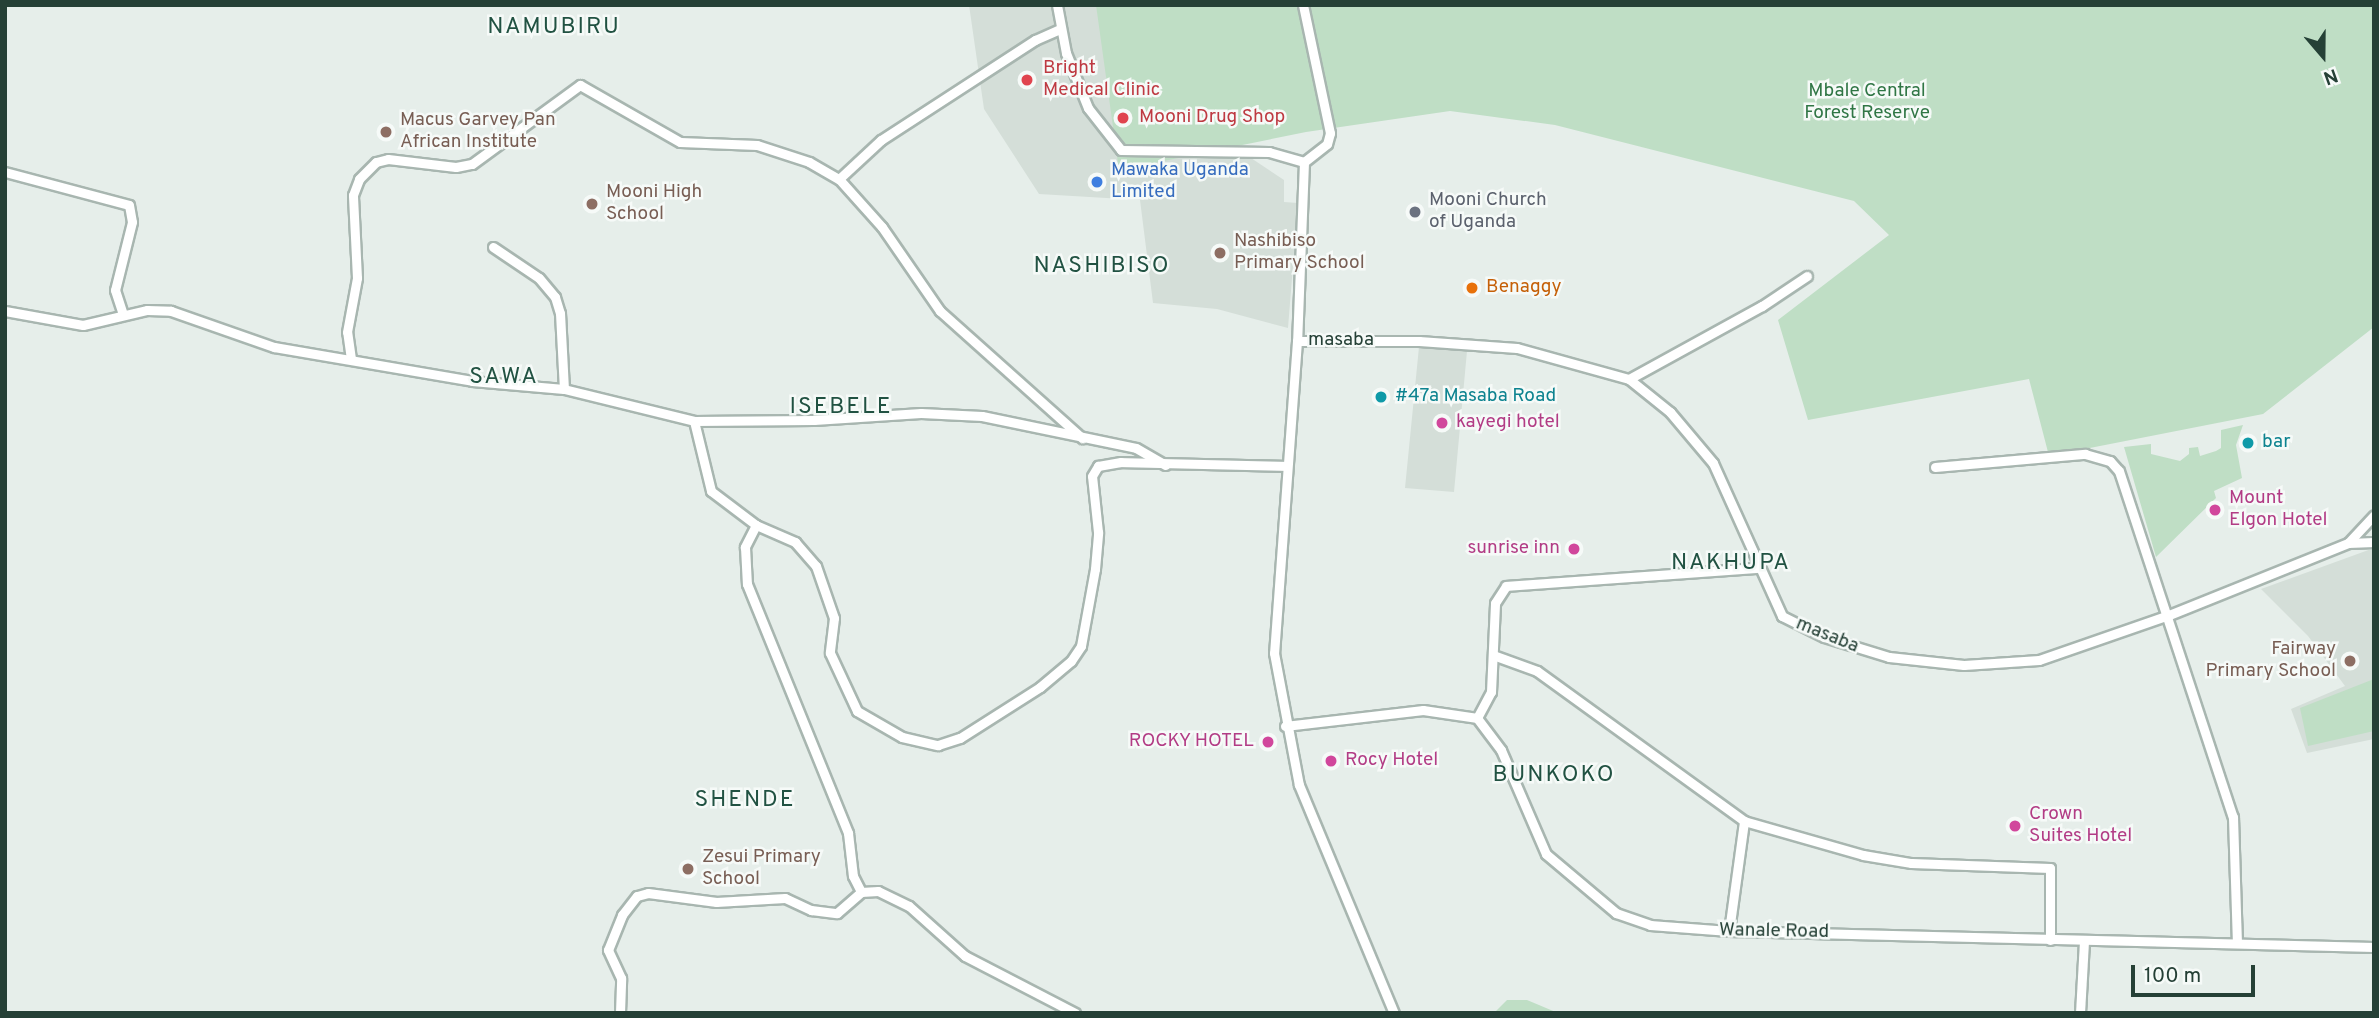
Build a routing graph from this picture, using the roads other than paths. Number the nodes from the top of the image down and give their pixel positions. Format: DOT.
graph roads {
  1 [pos="1057,5"];
  2 [pos="1303,5"];
  3 [pos="1060,29"];
  4 [pos="1304,162"];
  5 [pos="5,173"];
  6 [pos="839,179"];
  7 [pos="493,247"];
  8 [pos="1807,276"];
  9 [pos="5,311"];
  10 [pos="123,315"];
  11 [pos="1297,341"];
  12 [pos="351,359"];
  13 [pos="1629,379"];
  14 [pos="564,389"];
  15 [pos="694,421"];
  16 [pos="1084,439"];
  17 [pos="1166,466"];
  18 [pos="1285,466"];
  19 [pos="1935,467"];
  20 [pos="2374,515"];
  21 [pos="755,525"];
  22 [pos="2374,541"];
  23 [pos="2348,543"];
  24 [pos="1758,568"];
  25 [pos="2169,615"];
  26 [pos="1493,656"];
  27 [pos="1477,718"];
  28 [pos="1285,726"];
  29 [pos="1744,821"];
  30 [pos="861,892"];
  31 [pos="1729,931"];
  32 [pos="2050,940"];
  33 [pos="2084,942"];
  34 [pos="2237,942"];
  35 [pos="2374,947"];
  36 [pos="620,1013"];
  37 [pos="1075,1013"];
  38 [pos="1394,1013"];
  39 [pos="2080,1013"];
  1 -- 3 [label="street"];
  2 -- 4 [label="street"];
  3 -- 4 [label="street"];
  3 -- 6 [label="street"];
  4 -- 11 [label="street"];
  5 -- 10 [label="street"];
  6 -- 12 [label="street"];
  6 -- 16 [label="street"];
  7 -- 14 [label="street"];
  8 -- 13 [label="street"];
  9 -- 10 [label="street"];
  10 -- 12 [label="street"];
  11 -- 13 [label="street, masaba"];
  11 -- 18 [label="street"];
  12 -- 14 [label="street"];
  13 -- 24 [label="street, masaba"];
  14 -- 15 [label="street"];
  15 -- 16 [label="street"];
  15 -- 21 [label="street"];
  16 -- 17 [label="street"];
  17 -- 18 [label="street"];
  17 -- 21 [label="street"];
  18 -- 28 [label="street"];
  19 -- 25 [label="street"];
  20 -- 23 [label="street"];
  21 -- 30 [label="street"];
  22 -- 23 [label="street"];
  23 -- 25 [label="street, masaba"];
  24 -- 25 [label="street, masaba"];
  24 -- 26 [label="street"];
  25 -- 34 [label="street"];
  26 -- 27 [label="street"];
  26 -- 29 [label="street"];
  27 -- 28 [label="street"];
  27 -- 31 [label="street, Wanale Road"];
  28 -- 38 [label="street"];
  29 -- 31 [label="street"];
  29 -- 32 [label="street"];
  30 -- 36 [label="street"];
  30 -- 37 [label="street"];
  31 -- 32 [label="street, Wanale Road"];
  32 -- 33 [label="street, Wanale Road"];
  33 -- 34 [label="street, Wanale Road"];
  33 -- 39 [label="street"];
  34 -- 35 [label="street, Wanale Road"];
}
